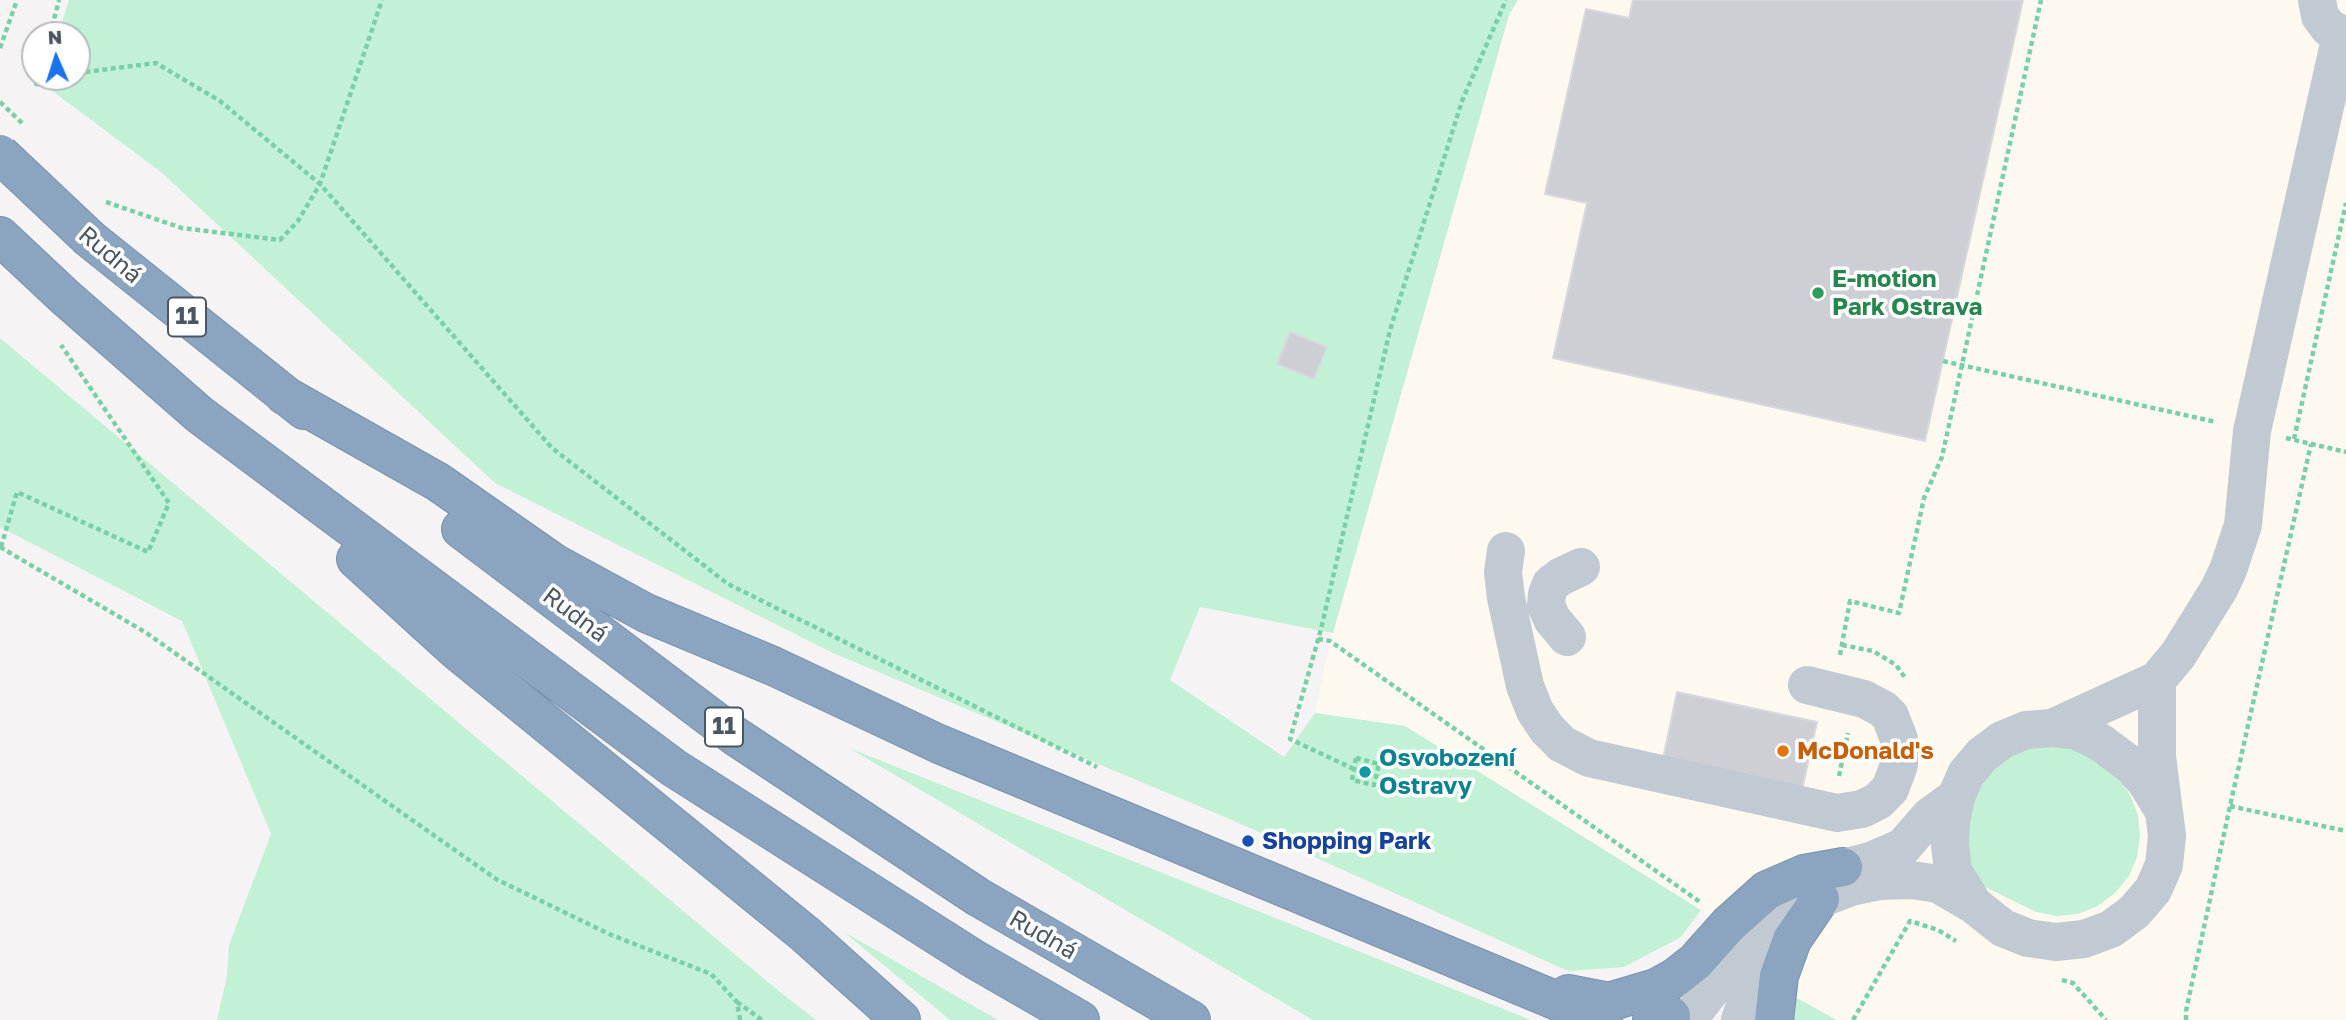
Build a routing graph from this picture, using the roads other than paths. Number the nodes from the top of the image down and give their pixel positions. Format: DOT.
graph roads {
  1 [pos="2318,0"];
  2 [pos="2343,36"];
  3 [pos="0,154"];
  4 [pos="0,236"];
  5 [pos="284,395"];
  6 [pos="200,415"];
  7 [pos="1506,551"];
  8 [pos="1581,567"];
  9 [pos="1567,637"];
  10 [pos="2157,680"];
  11 [pos="1819,688"];
  12 [pos="2052,728"];
  13 [pos="1956,797"];
  14 [pos="2162,809"];
  15 [pos="1843,867"];
  16 [pos="1820,899"];
  17 [pos="1973,905"];
  18 [pos="1516,985"];
  19 [pos="1683,1017"];
  20 [pos="901,1020"];
  21 [pos="1080,1020"];
  22 [pos="1191,1020"];
  23 [pos="1604,1020"];
  24 [pos="1740,1020"];
  25 [pos="1774,1020"];
  1 -- 2 [label="street"];
  2 -- 10 [label="street"];
  3 -- 5 [label="highway, Rudná / 11, bridge"];
  4 -- 6 [label="highway, 11"];
  5 -- 18 [label="highway"];
  5 -- 22 [label="highway, Rudná / 11"];
  6 -- 20 [label="highway"];
  6 -- 21 [label="highway, 11"];
  7 -- 11 [label="street"];
  8 -- 9 [label="street"];
  10 -- 12 [label="street"];
  10 -- 14 [label="street"];
  12 -- 13 [label="street"];
  12 -- 14 [label="street"];
  13 -- 15 [label="street"];
  13 -- 17 [label="street"];
  14 -- 17 [label="street"];
  15 -- 18 [label="highway"];
  15 -- 19 [label="street"];
  16 -- 17 [label="street"];
  16 -- 24 [label="street"];
  16 -- 25 [label="highway"];
  18 -- 23 [label="highway"];
}
